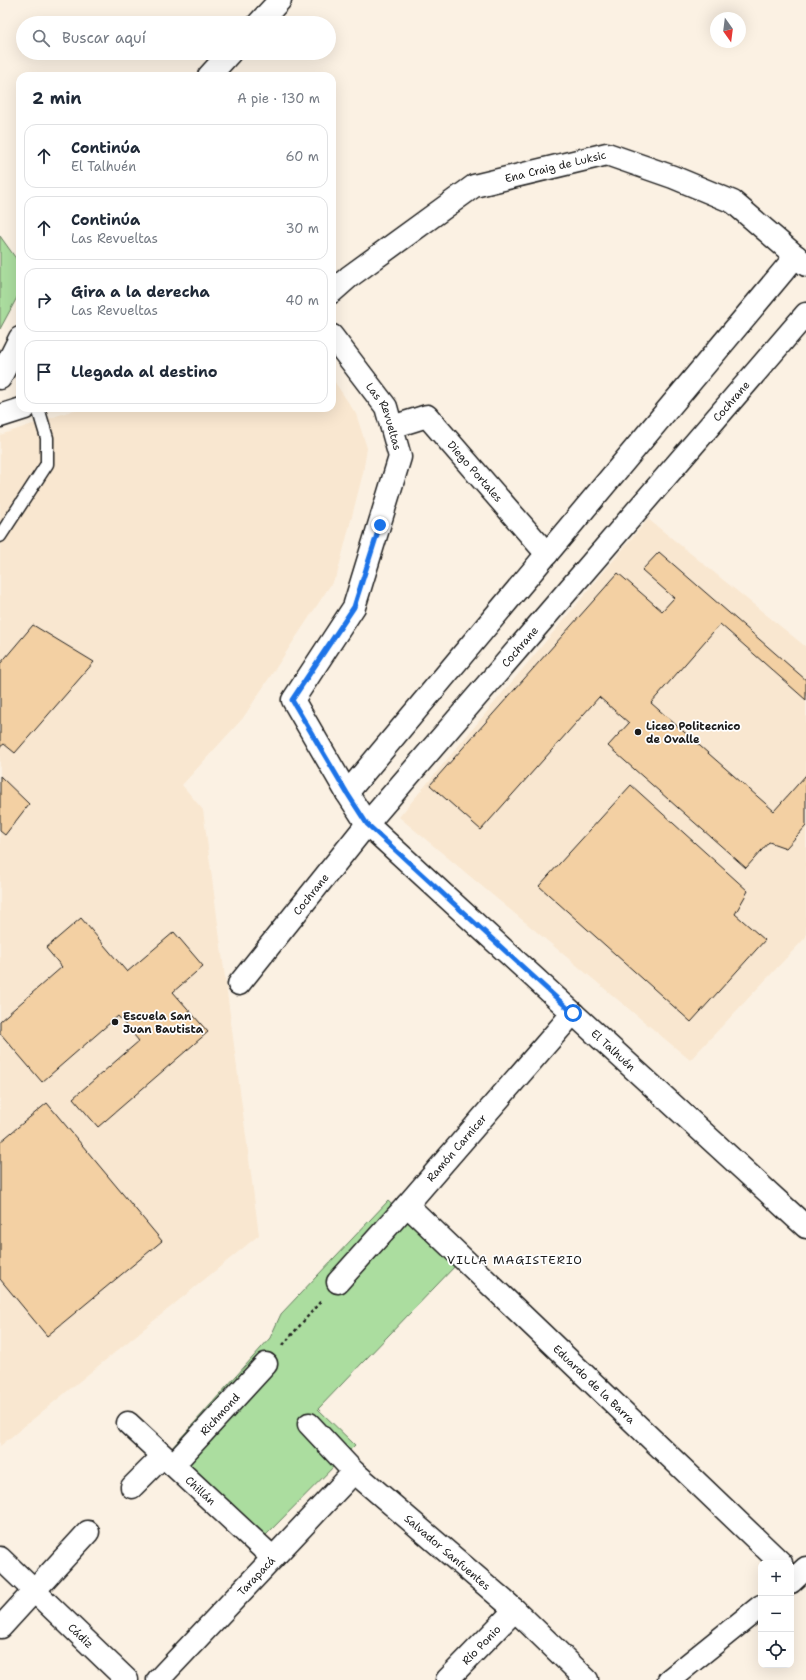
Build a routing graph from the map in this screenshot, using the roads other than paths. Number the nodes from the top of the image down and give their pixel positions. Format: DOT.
graph roads {
  1 [pos="280,0"];
  2 [pos="265,16"];
  3 [pos="224,60"];
  4 [pos="213,72"];
  5 [pos="801,260"];
  6 [pos="336,288"];
  7 [pos="806,314"];
  8 [pos="336,341"];
  9 [pos="16,346"];
  10 [pos="0,378"];
  11 [pos="16,411"];
  12 [pos="39,412"];
  13 [pos="0,416"];
  14 [pos="392,428"];
  15 [pos="0,536"];
  16 [pos="547,554"];
  17 [pos="347,793"];
  18 [pos="367,824"];
  19 [pos="239,984"];
  20 [pos="573,1013"];
  21 [pos="407,1204"];
  22 [pos="806,1227"];
  23 [pos="338,1282"];
  24 [pos="266,1364"];
  25 [pos="128,1423"];
  26 [pos="309,1424"];
  27 [pos="168,1461"];
  28 [pos="354,1472"];
  29 [pos="132,1487"];
  30 [pos="88,1532"];
  31 [pos="0,1558"];
  32 [pos="273,1558"];
  33 [pos="778,1560"];
  34 [pos="34,1591"];
  35 [pos="758,1608"];
  36 [pos="515,1610"];
  37 [pos="1,1627"];
  38 [pos="128,1680"];
  39 [pos="158,1680"];
  40 [pos="447,1680"];
  41 [pos="588,1680"];
  42 [pos="668,1680"];
  1 -- 2 [label="street"];
  3 -- 4 [label="street"];
  5 -- 6 [label="street, Ena Craig de Luksic"];
  5 -- 16 [label="street"];
  7 -- 18 [label="street, Cochrane"];
  8 -- 14 [label="street, Las Revueltas"];
  9 -- 10 [label="street"];
  11 -- 13 [label="street"];
  12 -- 15 [label="lane"];
  14 -- 16 [label="street, Diego Portales"];
  14 -- 17 [label="street, Las Revueltas"];
  16 -- 17 [label="street"];
  17 -- 18 [label="street, Las Revueltas"];
  18 -- 19 [label="street, Cochrane"];
  18 -- 20 [label="street, El Talhuén"];
  20 -- 21 [label="street, Ramón Carnicer"];
  20 -- 22 [label="street, El Talhuén"];
  21 -- 23 [label="street, Ramón Carnicer"];
  21 -- 33 [label="street, Eduardo de la Barra"];
  24 -- 27 [label="street, Richmond"];
  25 -- 27 [label="street, Chillán"];
  26 -- 28 [label="street, Salvador Sanfuentes"];
  27 -- 29 [label="street, Richmond"];
  27 -- 32 [label="street, Chillán"];
  28 -- 32 [label="street, Tarapacá"];
  28 -- 36 [label="street, Salvador Sanfuentes"];
  30 -- 34 [label="street"];
  31 -- 34 [label="street, Cádiz"];
  32 -- 39 [label="street, Tarapacá"];
  34 -- 37 [label="street"];
  34 -- 38 [label="street, Cádiz"];
  35 -- 42 [label="street"];
  36 -- 40 [label="street, Río Ponio"];
  36 -- 41 [label="street, Salvador Sanfuentes"];
}
